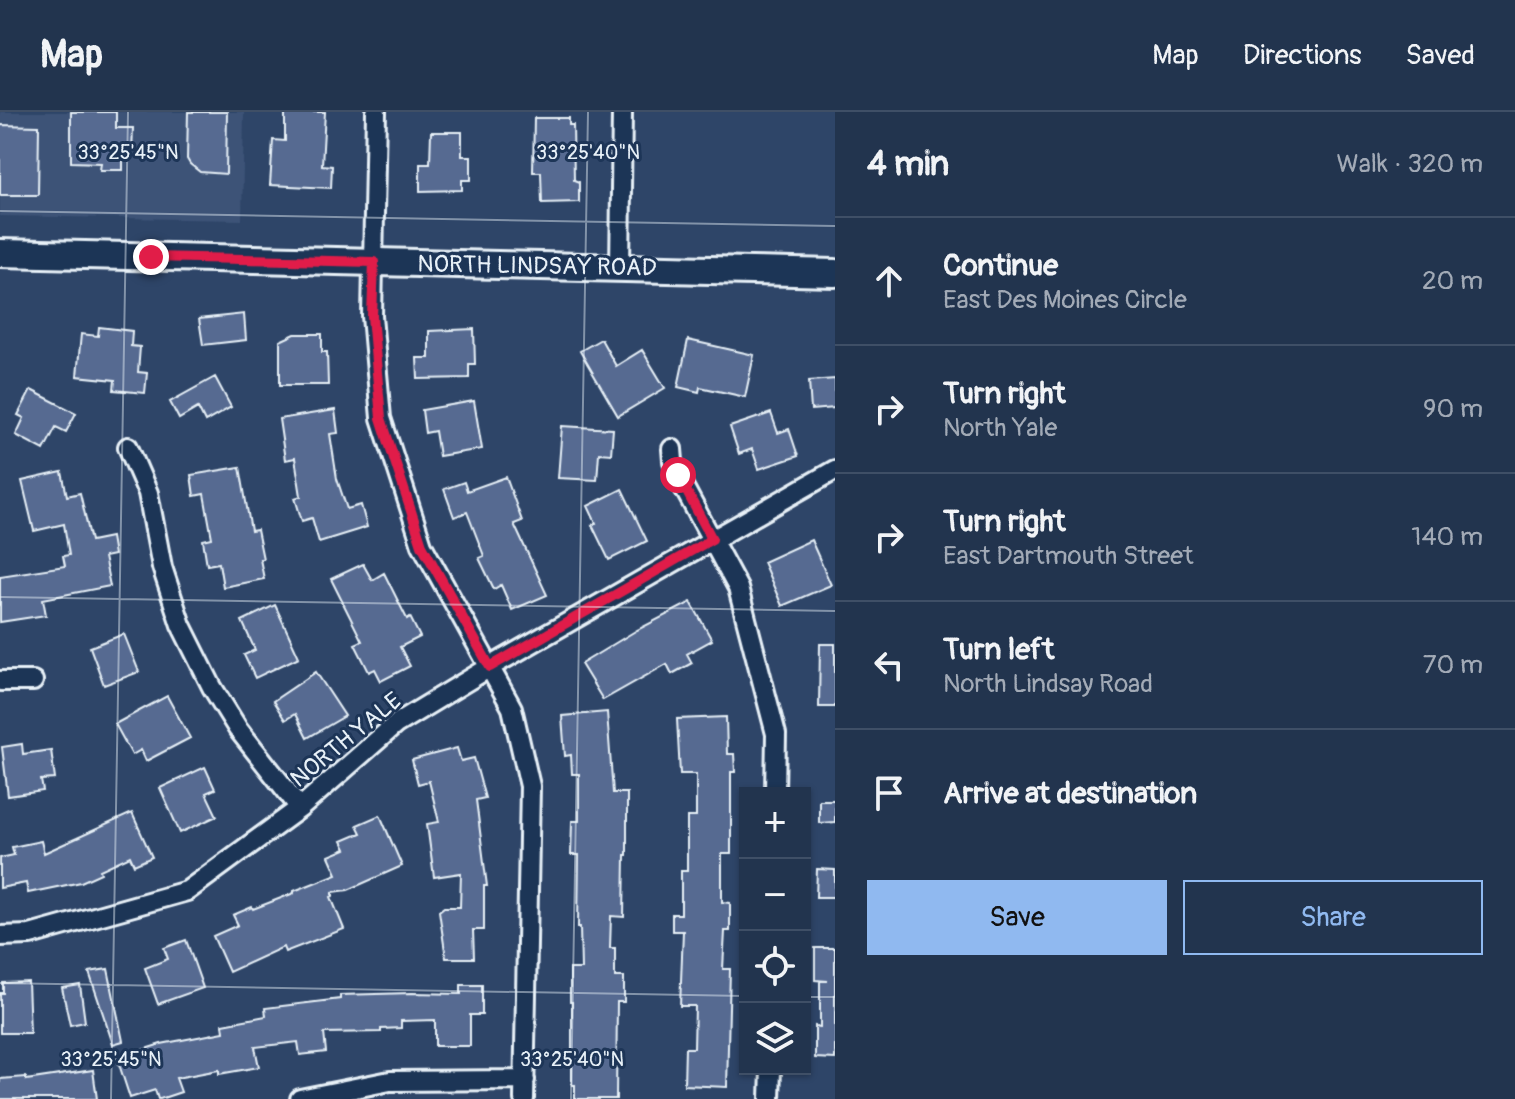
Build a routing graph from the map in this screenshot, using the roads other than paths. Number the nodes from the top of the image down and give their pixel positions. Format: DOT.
graph roads {
  1 [pos="376,112"];
  2 [pos="622,112"];
  3 [pos="0,253"];
  4 [pos="374,262"];
  5 [pos="620,268"];
  6 [pos="835,273"];
  7 [pos="128,447"];
  8 [pos="672,449"];
  9 [pos="835,470"];
  10 [pos="712,539"];
  11 [pos="490,667"];
  12 [pos="0,681"];
  13 [pos="33,681"];
  14 [pos="775,787"];
  15 [pos="300,808"];
  16 [pos="0,936"];
  17 [pos="771,1075"];
  18 [pos="525,1090"];
  19 [pos="300,1099"];
  20 [pos="770,1099"];
  1 -- 4 [label="street"];
  2 -- 5 [label="street"];
  3 -- 4 [label="main road, NORTH LINDSAY ROAD"];
  4 -- 5 [label="main road, NORTH LINDSAY ROAD"];
  4 -- 11 [label="street"];
  5 -- 6 [label="main road, NORTH LINDSAY ROAD"];
  7 -- 15 [label="street"];
  8 -- 10 [label="street"];
  9 -- 10 [label="street, NORTH YALE"];
  10 -- 11 [label="street, NORTH YALE"];
  10 -- 14 [label="street"];
  11 -- 15 [label="street, NORTH YALE"];
  11 -- 18 [label="street"];
  12 -- 13 [label="street"];
  15 -- 16 [label="street, NORTH YALE"];
  17 -- 20 [label="street"];
  18 -- 19 [label="street"];
}
